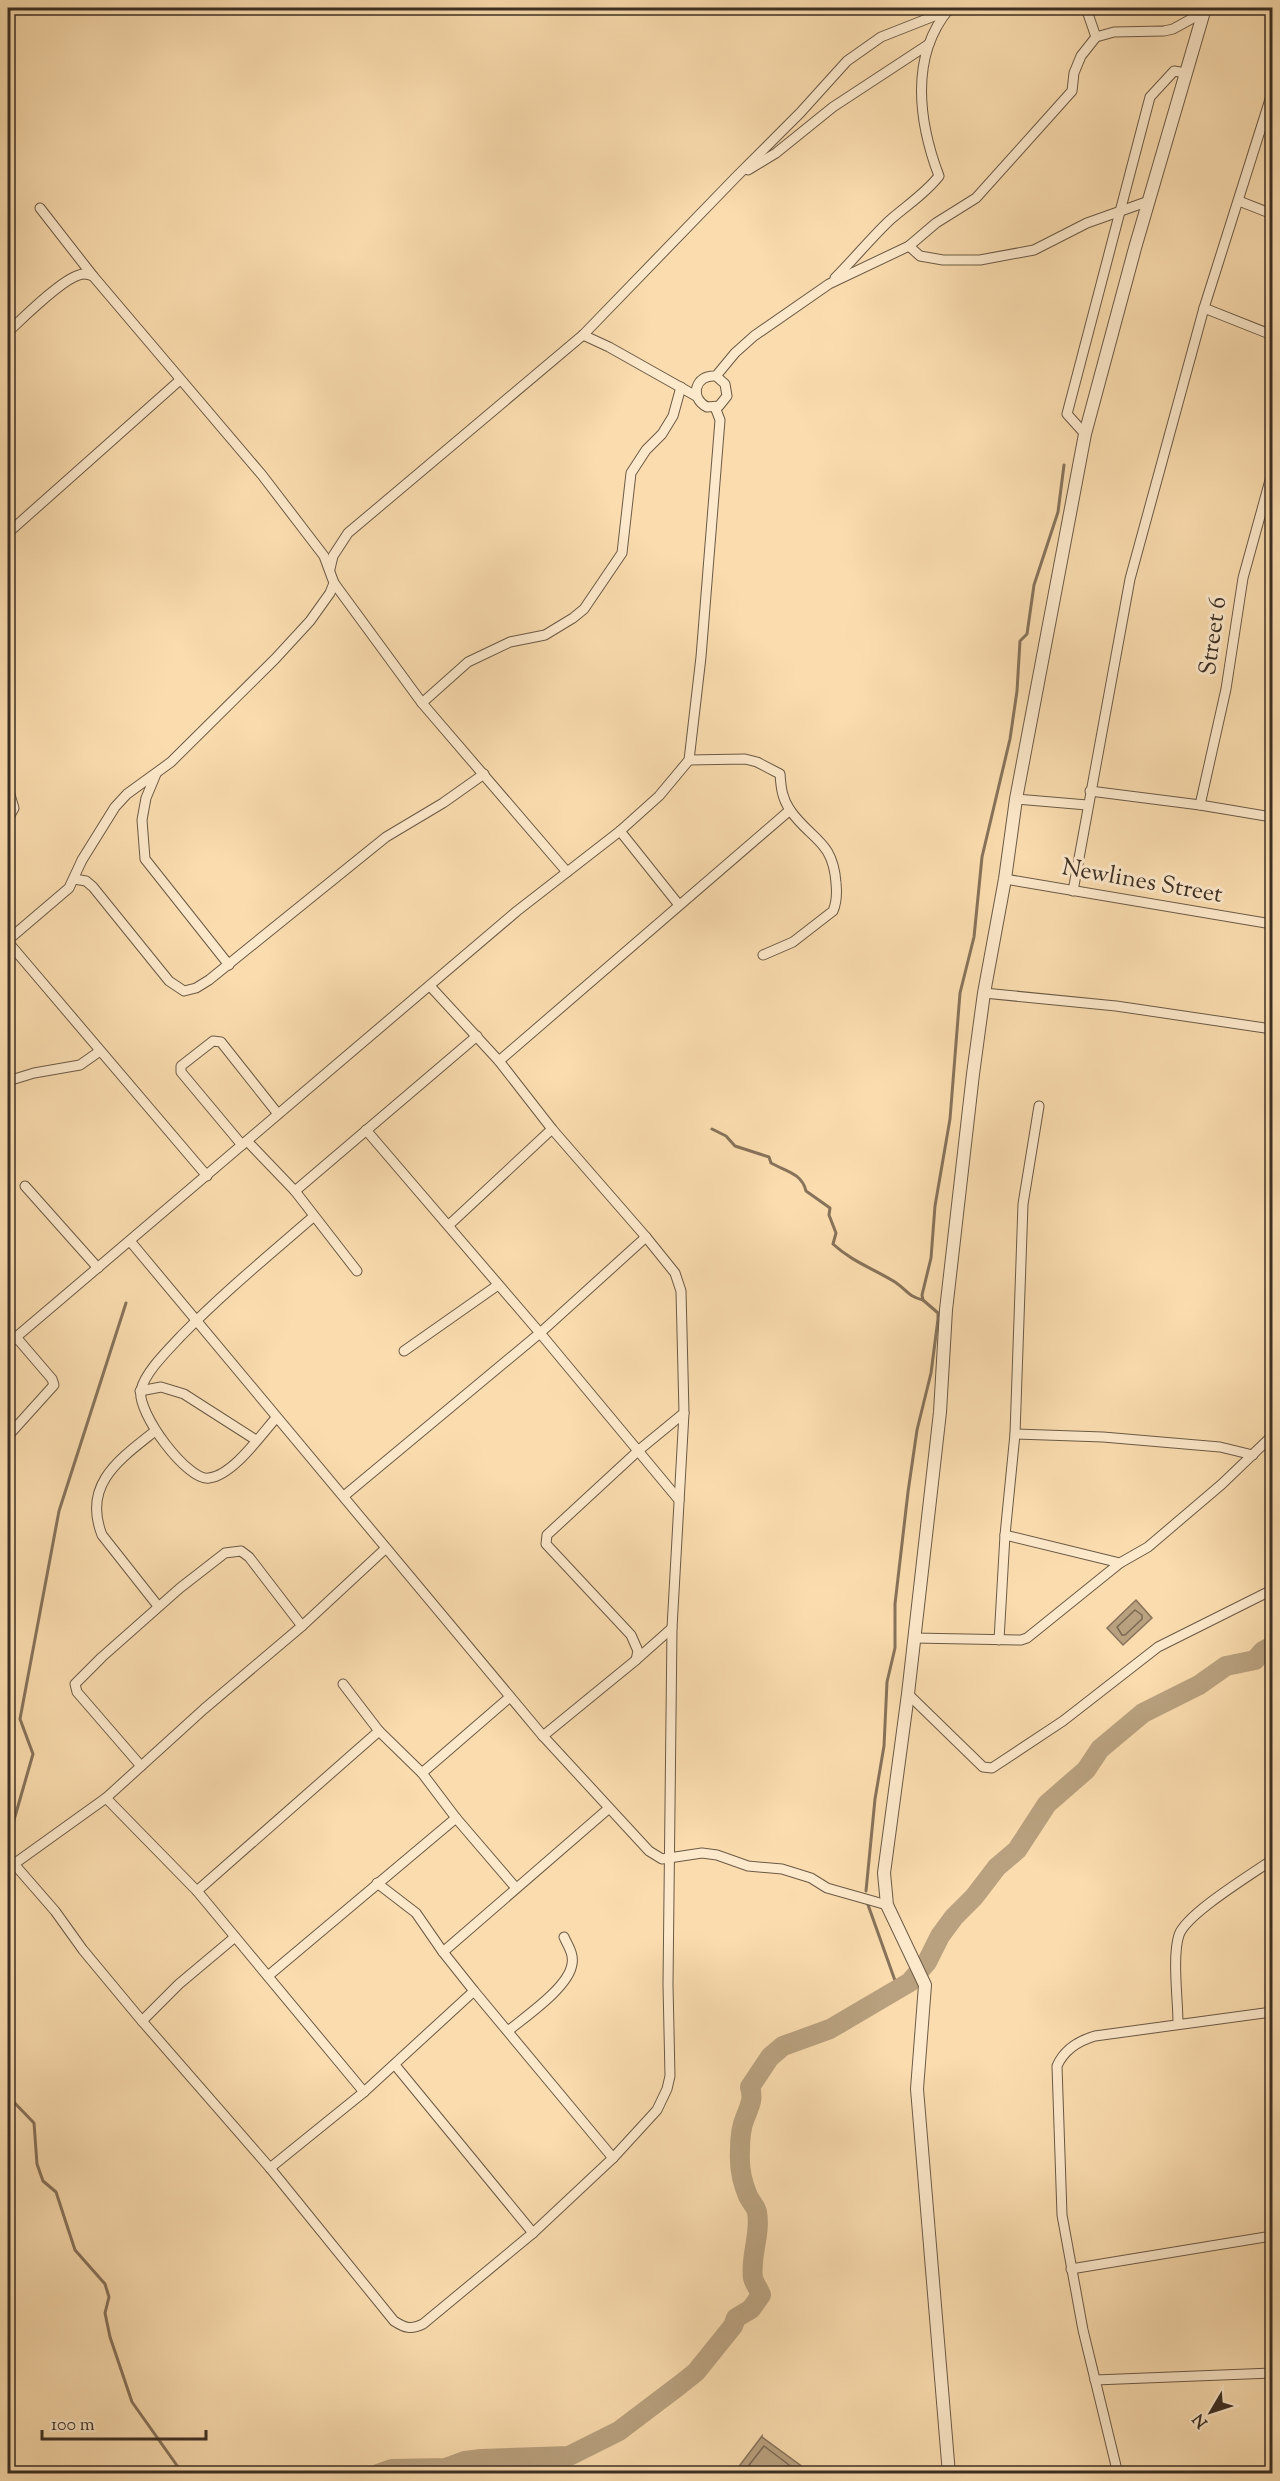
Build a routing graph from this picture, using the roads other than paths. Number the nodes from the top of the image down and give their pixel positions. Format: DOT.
graph roads {
  1 [pos="1086,8"];
  2 [pos="949,9"];
  3 [pos="1205,10"];
  4 [pos="1096,37"];
  5 [pos="928,44"];
  6 [pos="1186,73"];
  7 [pos="1272,95"];
  8 [pos="735,177"];
  9 [pos="1149,201"];
  10 [pos="1239,201"];
  11 [pos="40,208"];
  12 [pos="1119,211"];
  13 [pos="1272,214"];
  14 [pos="909,246"];
  15 [pos="93,276"];
  16 [pos="829,284"];
  17 [pos="1204,308"];
  18 [pos="8,332"];
  19 [pos="1272,334"];
  20 [pos="583,335"];
  21 [pos="716,376"];
  22 [pos="180,380"];
  23 [pos="681,387"];
  24 [pos="696,396"];
  25 [pos="715,407"];
  26 [pos="1085,434"];
  27 [pos="1272,473"];
  28 [pos="8,533"];
  29 [pos="330,569"];
  30 [pos="334,583"];
  31 [pos="422,703"];
  32 [pos="689,760"];
  33 [pos="156,774"];
  34 [pos="484,774"];
  35 [pos="8,788"];
  36 [pos="1090,791"];
  37 [pos="1016,799"];
  38 [pos="1088,805"];
  39 [pos="1200,805"];
  40 [pos="790,810"];
  41 [pos="1272,818"];
  42 [pos="8,819"];
  43 [pos="620,831"];
  44 [pos="567,872"];
  45 [pos="74,879"];
  46 [pos="1005,879"];
  47 [pos="1073,891"];
  48 [pos="679,905"];
  49 [pos="1272,924"];
  50 [pos="8,941"];
  51 [pos="763,955"];
  52 [pos="229,965"];
  53 [pos="430,986"];
  54 [pos="984,993"];
  55 [pos="1272,1029"];
  56 [pos="477,1036"];
  57 [pos="100,1051"];
  58 [pos="499,1061"];
  59 [pos="8,1082"];
  60 [pos="1039,1106"];
  61 [pos="278,1114"];
  62 [pos="552,1129"];
  63 [pos="366,1130"];
  64 [pos="244,1143"];
  65 [pos="207,1176"];
  66 [pos="25,1186"];
  67 [pos="295,1191"];
  68 [pos="313,1217"];
  69 [pos="449,1225"];
  70 [pos="646,1237"];
  71 [pos="130,1241"];
  72 [pos="98,1268"];
  73 [pos="357,1271"];
  74 [pos="498,1285"];
  75 [pos="196,1320"];
  76 [pos="540,1333"];
  77 [pos="16,1337"];
  78 [pos="8,1344"];
  79 [pos="404,1351"];
  80 [pos="140,1391"];
  81 [pos="684,1413"];
  82 [pos="276,1418"];
  83 [pos="156,1431"];
  84 [pos="1015,1434"];
  85 [pos="8,1436"];
  86 [pos="1272,1436"];
  87 [pos="256,1440"];
  88 [pos="639,1450"];
  89 [pos="1253,1455"];
  90 [pos="344,1496"];
  91 [pos="679,1500"];
  92 [pos="1005,1535"];
  93 [pos="385,1549"];
  94 [pos="1120,1563"];
  95 [pos="1272,1590"];
  96 [pos="158,1606"];
  97 [pos="302,1626"];
  98 [pos="672,1628"];
  99 [pos="914,1638"];
  100 [pos="999,1640"];
  101 [pos="636,1660"];
  102 [pos="343,1684"];
  103 [pos="908,1694"];
  104 [pos="510,1697"];
  105 [pos="380,1731"];
  106 [pos="543,1736"];
  107 [pos="141,1766"];
  108 [pos="422,1773"];
  109 [pos="106,1798"];
  110 [pos="608,1809"];
  111 [pos="456,1818"];
  112 [pos="671,1858"];
  113 [pos="11,1860"];
  114 [pos="1272,1860"];
  115 [pos="377,1883"];
  116 [pos="516,1888"];
  117 [pos="197,1891"];
  118 [pos="887,1905"];
  119 [pos="235,1937"];
  120 [pos="564,1937"];
  121 [pos="443,1952"];
  122 [pos="268,1976"];
  123 [pos="474,1991"];
  124 [pos="1272,2013"];
  125 [pos="142,2021"];
  126 [pos="1178,2023"];
  127 [pos="508,2031"];
  128 [pos="395,2065"];
  129 [pos="364,2092"];
  130 [pos="613,2158"];
  131 [pos="270,2168"];
  132 [pos="533,2233"];
  133 [pos="1272,2236"];
  134 [pos="1071,2269"];
  135 [pos="1272,2373"];
  136 [pos="1095,2380"];
  137 [pos="949,2474"];
  138 [pos="1118,2474"];
  1 -- 4 [label="street"];
  2 -- 5 [label="street"];
  2 -- 8 [label="street"];
  3 -- 4 [label="street"];
  3 -- 6 [label="street"];
  4 -- 14 [label="street"];
  5 -- 8 [label="street"];
  5 -- 16 [label="street"];
  6 -- 9 [label="street"];
  6 -- 12 [label="street"];
  7 -- 10 [label="street"];
  8 -- 20 [label="street"];
  9 -- 12 [label="street"];
  9 -- 26 [label="street"];
  10 -- 13 [label="street"];
  10 -- 17 [label="street"];
  11 -- 15 [label="street"];
  12 -- 14 [label="street"];
  12 -- 26 [label="street"];
  14 -- 16 [label="street"];
  15 -- 18 [label="street"];
  15 -- 22 [label="street"];
  16 -- 21 [label="street"];
  17 -- 19 [label="street"];
  17 -- 36 [label="street"];
  20 -- 23 [label="street"];
  20 -- 29 [label="street"];
  21 -- 24 [label="street"];
  21 -- 25 [label="street"];
  22 -- 28 [label="street"];
  22 -- 29 [label="street"];
  23 -- 24 [label="street"];
  23 -- 31 [label="street"];
  24 -- 25 [label="street"];
  25 -- 32 [label="street"];
  26 -- 37 [label="street"];
  27 -- 39 [label="street, Street 6"];
  29 -- 30 [label="street"];
  30 -- 31 [label="street"];
  30 -- 33 [label="street"];
  31 -- 34 [label="street"];
  32 -- 40 [label="street"];
  32 -- 43 [label="street"];
  33 -- 45 [label="street"];
  33 -- 52 [label="street"];
  34 -- 44 [label="street"];
  34 -- 52 [label="street"];
  35 -- 42 [label="street"];
  36 -- 38 [label="street"];
  36 -- 39 [label="street"];
  37 -- 38 [label="street"];
  37 -- 46 [label="street"];
  38 -- 47 [label="street"];
  39 -- 41 [label="street"];
  40 -- 48 [label="street"];
  40 -- 51 [label="street"];
  43 -- 44 [label="street"];
  43 -- 48 [label="street"];
  44 -- 53 [label="street"];
  45 -- 50 [label="street"];
  45 -- 52 [label="street"];
  46 -- 47 [label="street, Newlines Street"];
  46 -- 54 [label="street"];
  47 -- 49 [label="street, Newlines Street"];
  48 -- 58 [label="street"];
  50 -- 57 [label="street"];
  53 -- 56 [label="street"];
  53 -- 61 [label="street"];
  54 -- 55 [label="street"];
  54 -- 99 [label="street"];
  56 -- 58 [label="street"];
  56 -- 63 [label="street"];
  57 -- 59 [label="street"];
  57 -- 65 [label="street"];
  58 -- 62 [label="street"];
  60 -- 84 [label="street"];
  61 -- 64 [label="street"];
  61 -- 64 [label="street"];
  62 -- 69 [label="street"];
  62 -- 70 [label="street"];
  63 -- 67 [label="street"];
  63 -- 69 [label="street"];
  64 -- 65 [label="street"];
  64 -- 67 [label="street"];
  65 -- 71 [label="street"];
  66 -- 72 [label="street"];
  67 -- 68 [label="street"];
  68 -- 73 [label="street"];
  68 -- 75 [label="street"];
  69 -- 74 [label="street"];
  70 -- 76 [label="street"];
  70 -- 81 [label="street"];
  71 -- 72 [label="street"];
  71 -- 75 [label="street"];
  72 -- 77 [label="street"];
  74 -- 76 [label="street"];
  74 -- 79 [label="street"];
  75 -- 80 [label="street"];
  75 -- 82 [label="street"];
  76 -- 88 [label="street"];
  76 -- 90 [label="street"];
  77 -- 78 [label="street"];
  77 -- 85 [label="street"];
  80 -- 83 [label="street"];
  80 -- 87 [label="street"];
  81 -- 88 [label="street"];
  81 -- 91 [label="street"];
  82 -- 87 [label="street"];
  82 -- 90 [label="street"];
  83 -- 87 [label="street"];
  83 -- 96 [label="street"];
  84 -- 89 [label="street"];
  84 -- 92 [label="street"];
  86 -- 89 [label="street"];
  88 -- 91 [label="street"];
  88 -- 101 [label="street"];
  89 -- 94 [label="street"];
  90 -- 93 [label="street"];
  91 -- 98 [label="street"];
  92 -- 94 [label="street"];
  92 -- 100 [label="street"];
  93 -- 97 [label="street"];
  93 -- 104 [label="street"];
  94 -- 100 [label="street"];
  95 -- 103 [label="street"];
  96 -- 97 [label="street"];
  96 -- 107 [label="street"];
  97 -- 107 [label="street"];
  98 -- 101 [label="street"];
  98 -- 112 [label="street"];
  99 -- 100 [label="street"];
  99 -- 103 [label="street"];
  101 -- 106 [label="street"];
  102 -- 105 [label="street"];
  103 -- 118 [label="street"];
  104 -- 106 [label="street"];
  104 -- 108 [label="street"];
  105 -- 108 [label="street"];
  105 -- 117 [label="street"];
  106 -- 110 [label="street"];
  107 -- 109 [label="street"];
  108 -- 111 [label="street"];
  109 -- 113 [label="street"];
  109 -- 117 [label="street"];
  110 -- 112 [label="street"];
  110 -- 116 [label="street"];
  111 -- 115 [label="street"];
  111 -- 116 [label="street"];
  112 -- 118 [label="street"];
  112 -- 130 [label="street"];
  113 -- 125 [label="street"];
  114 -- 126 [label="street"];
  115 -- 121 [label="street"];
  115 -- 122 [label="street"];
  116 -- 121 [label="street"];
  117 -- 119 [label="street"];
  118 -- 137 [label="street"];
  119 -- 122 [label="street"];
  119 -- 125 [label="street"];
  120 -- 127 [label="street"];
  121 -- 123 [label="street"];
  122 -- 129 [label="street"];
  123 -- 127 [label="street"];
  123 -- 128 [label="street"];
  124 -- 126 [label="street"];
  125 -- 131 [label="street"];
  126 -- 134 [label="street"];
  127 -- 130 [label="street"];
  128 -- 129 [label="street"];
  128 -- 132 [label="street"];
  129 -- 131 [label="street"];
  130 -- 132 [label="street"];
  131 -- 132 [label="street"];
  133 -- 134 [label="street"];
  134 -- 136 [label="street"];
  135 -- 136 [label="street"];
  136 -- 138 [label="street"];
}
